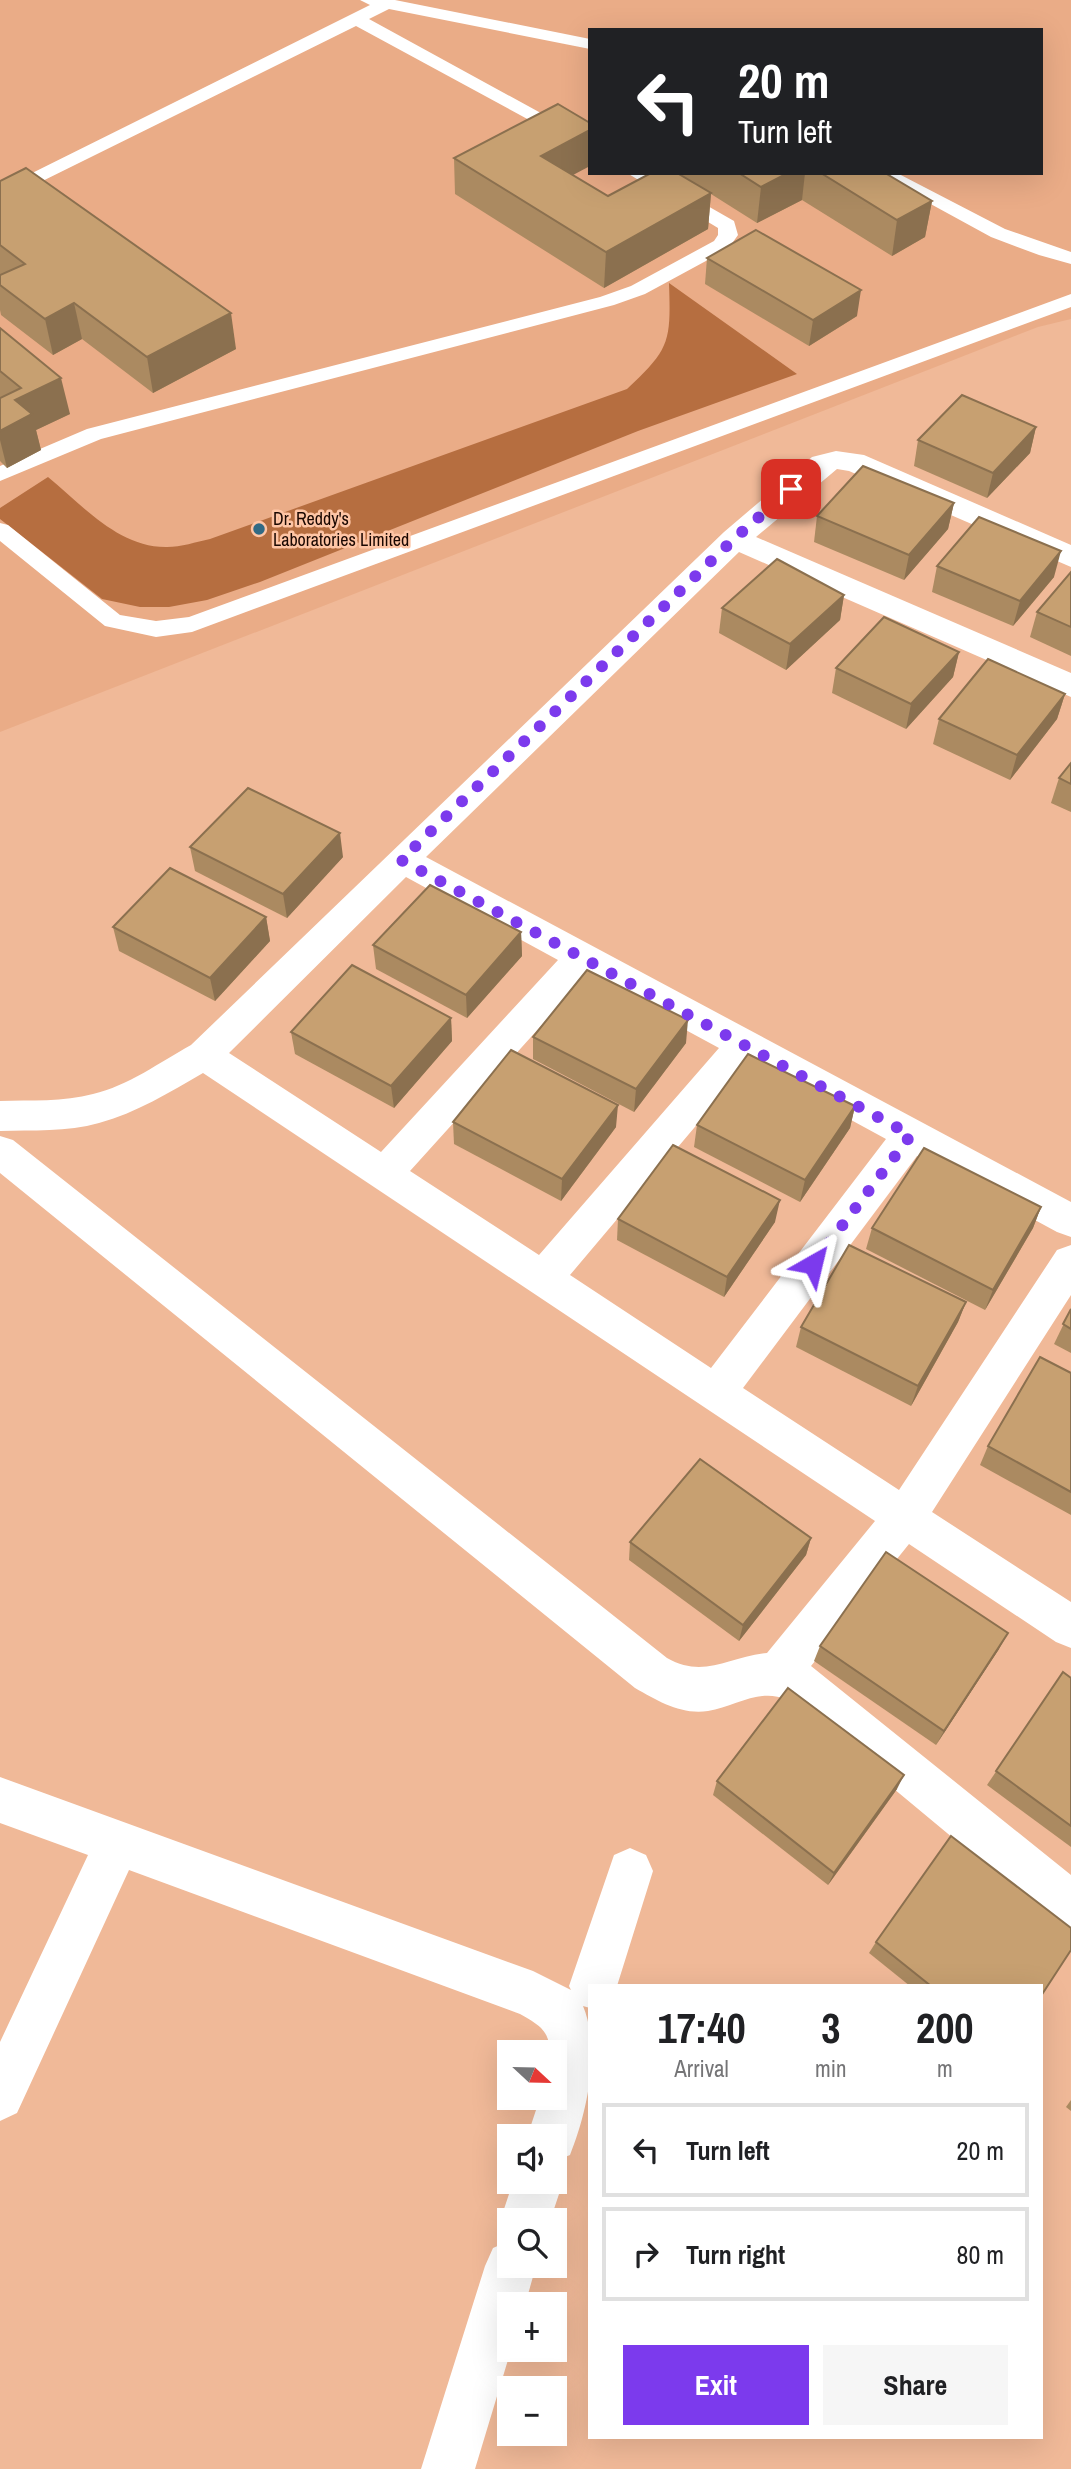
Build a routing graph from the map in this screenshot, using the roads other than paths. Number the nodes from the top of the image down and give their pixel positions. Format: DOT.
graph roads {
  1 [pos="377,2"];
  2 [pos="357,19"];
  3 [pos="588,44"];
  4 [pos="588,147"];
  5 [pos="640,175"];
  6 [pos="887,175"];
  7 [pos="0,196"];
  8 [pos="1071,258"];
  9 [pos="1071,300"];
  10 [pos="0,474"];
  11 [pos="0,530"];
  12 [pos="735,538"];
  13 [pos="1071,557"];
  14 [pos="1071,686"];
  15 [pos="401,860"];
  16 [pos="582,957"];
  17 [pos="744,1044"];
  18 [pos="204,1055"];
  19 [pos="0,1116"];
  20 [pos="911,1135"];
  21 [pos="0,1151"];
  22 [pos="384,1174"];
  23 [pos="1071,1221"];
  24 [pos="1071,1262"];
  25 [pos="543,1279"];
  26 [pos="716,1393"];
  27 [pos="905,1517"];
  28 [pos="1071,1627"];
  29 [pos="779,1672"];
  30 [pos="0,1800"];
  31 [pos="118,1843"];
  32 [pos="630,1871"];
  33 [pos="1071,1905"];
  34 [pos="594,1984"];
  35 [pos="588,2001"];
  36 [pos="574,2043"];
  37 [pos="0,2096"];
  38 [pos="556,2124"];
  39 [pos="507,2278"];
  40 [pos="448,2469"];
  1 -- 2 [label="lane"];
  1 -- 3 [label="lane"];
  2 -- 4 [label="lane"];
  2 -- 7 [label="lane"];
  5 -- 10 [label="lane"];
  6 -- 8 [label="lane"];
  9 -- 11 [label="lane"];
  12 -- 13 [label="street"];
  12 -- 14 [label="street"];
  12 -- 15 [label="street"];
  15 -- 16 [label="street"];
  15 -- 18 [label="street"];
  16 -- 17 [label="street"];
  16 -- 22 [label="street"];
  17 -- 20 [label="street"];
  17 -- 25 [label="street"];
  18 -- 19 [label="street"];
  18 -- 22 [label="street"];
  20 -- 23 [label="street"];
  20 -- 26 [label="street"];
  21 -- 29 [label="street"];
  22 -- 25 [label="street"];
  24 -- 27 [label="street"];
  25 -- 26 [label="street"];
  26 -- 27 [label="street"];
  27 -- 28 [label="street"];
  27 -- 29 [label="street"];
  29 -- 33 [label="street"];
  30 -- 31 [label="street"];
  31 -- 36 [label="street"];
  31 -- 37 [label="street"];
  32 -- 34 [label="street"];
  35 -- 36 [label="street"];
  36 -- 38 [label="street"];
  39 -- 40 [label="street"];
}
